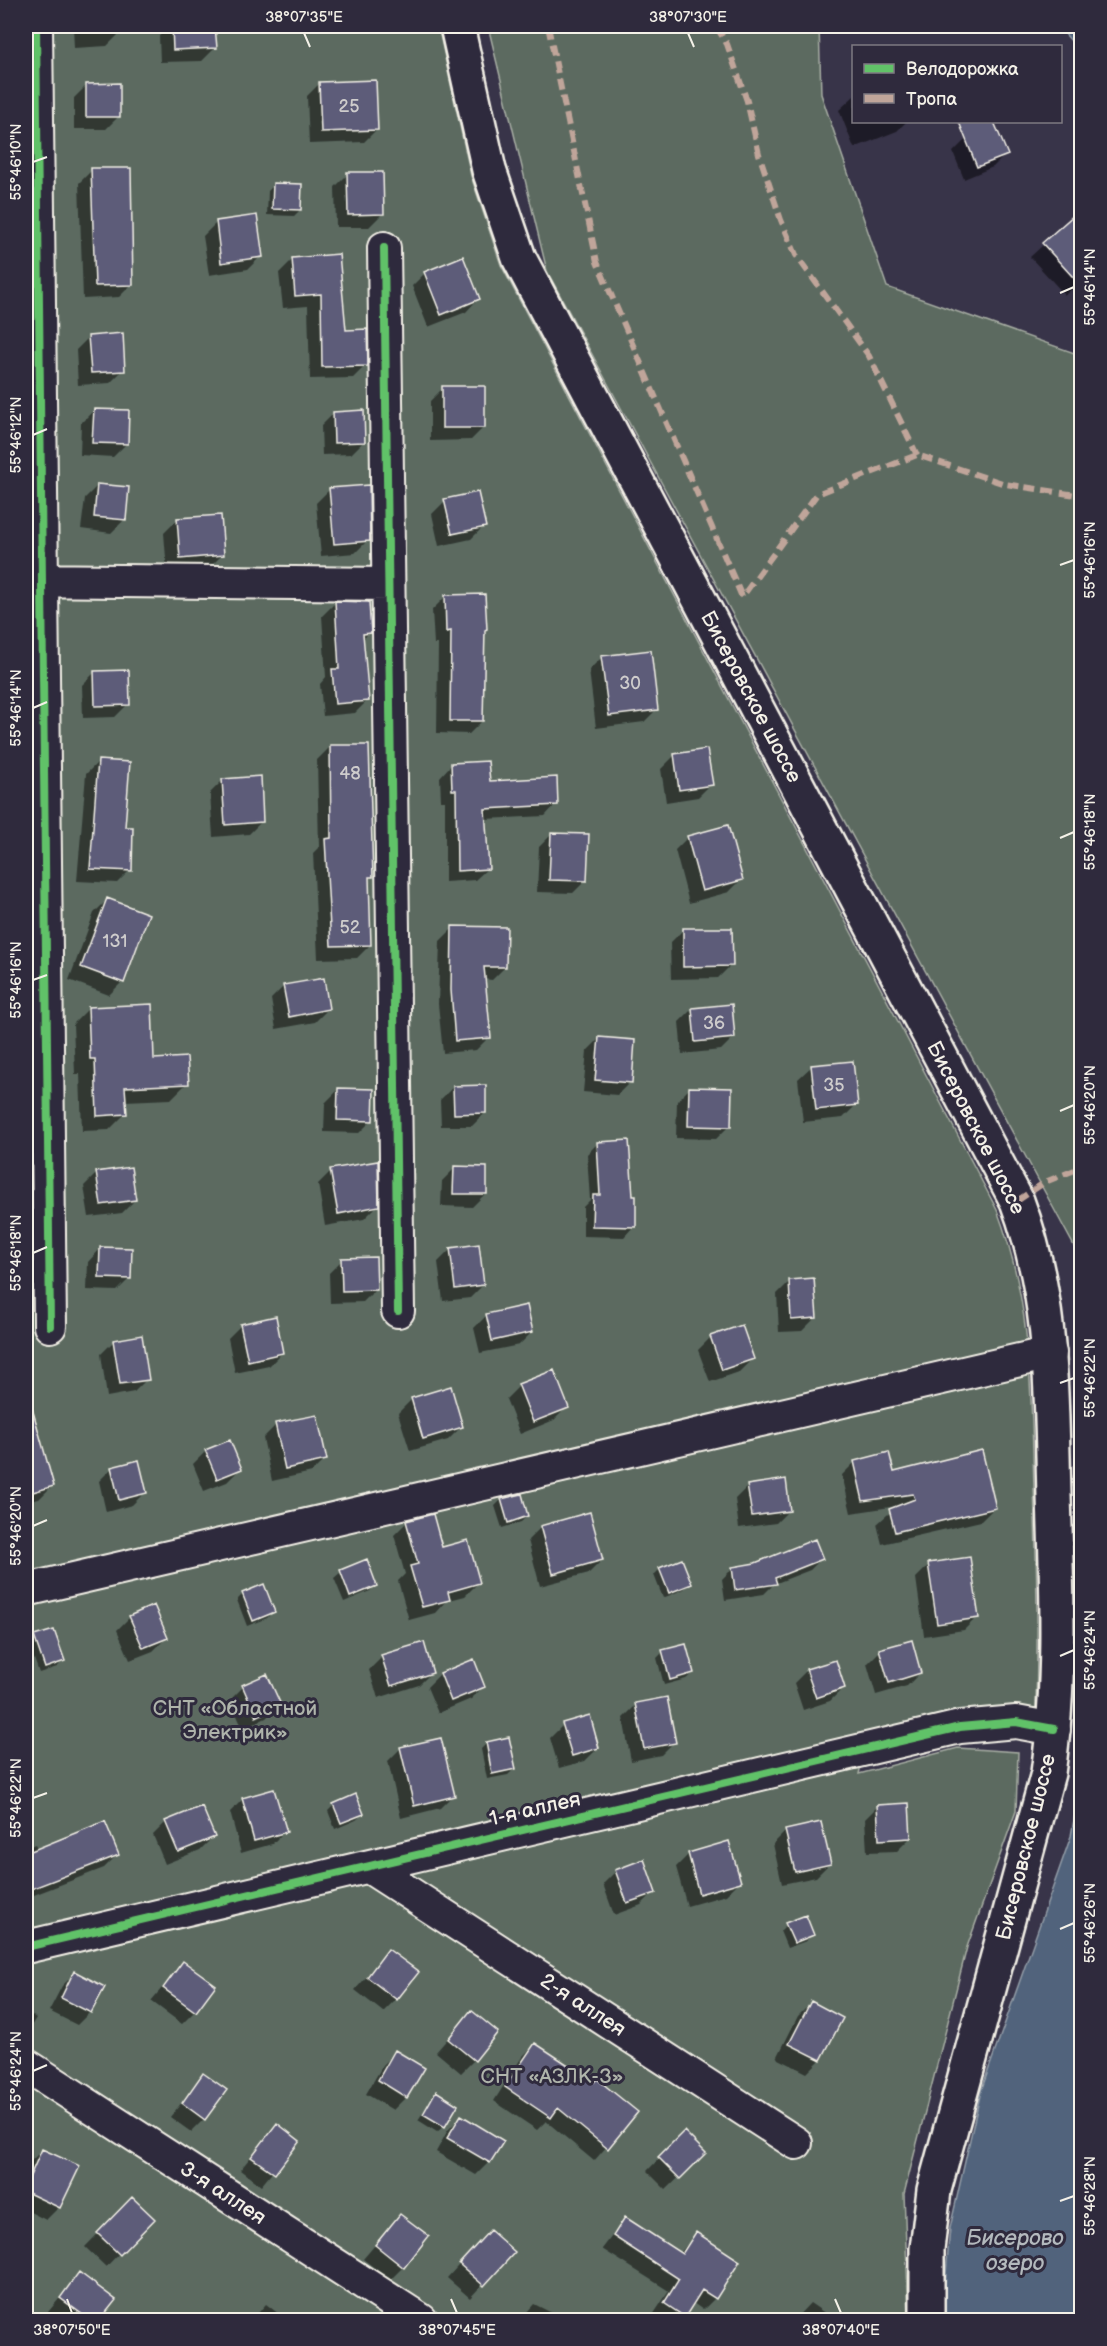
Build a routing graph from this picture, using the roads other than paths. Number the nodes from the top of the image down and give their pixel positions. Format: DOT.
graph roads {
  1 [pos="36,26"];
  2 [pos="457,26"];
  3 [pos="384,248"];
  4 [pos="34,580"];
  5 [pos="388,584"];
  6 [pos="398,1311"];
  7 [pos="50,1326"];
  8 [pos="1050,1353"];
  9 [pos="26,1590"];
  10 [pos="1054,1729"];
  11 [pos="369,1867"];
  12 [pos="26,1947"];
  13 [pos="26,2065"];
  14 [pos="796,2143"];
  15 [pos="422,2320"];
  16 [pos="927,2320"];
  1 -- 4 [label="street"];
  2 -- 8 [label="main road, Бисеровское шоссе"];
  3 -- 5 [label="street"];
  4 -- 5 [label="street"];
  4 -- 7 [label="street"];
  5 -- 6 [label="street"];
  8 -- 9 [label="street"];
  8 -- 10 [label="main road, Бисеровское шоссе"];
  10 -- 11 [label="street, 1-я аллея"];
  10 -- 16 [label="main road, Бисеровское шоссе"];
  11 -- 12 [label="street, 1-я аллея"];
  11 -- 14 [label="street, 2-я аллея"];
  13 -- 15 [label="street, 3-я аллея"];
}
